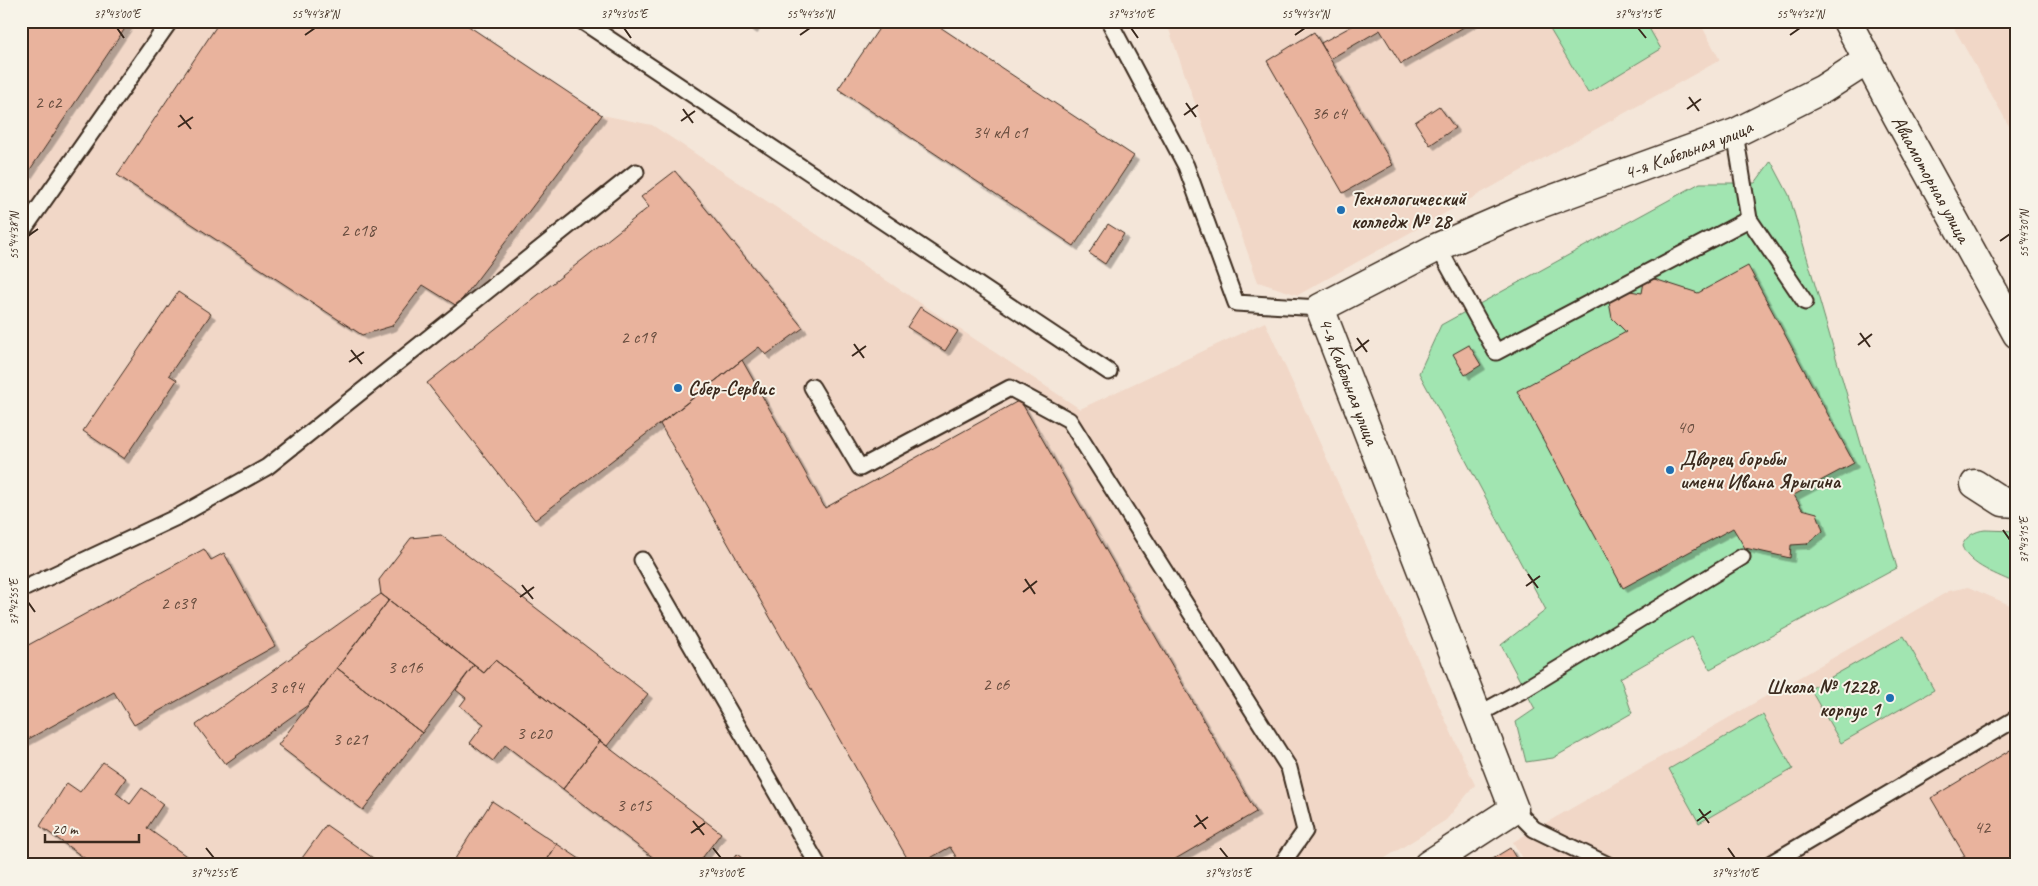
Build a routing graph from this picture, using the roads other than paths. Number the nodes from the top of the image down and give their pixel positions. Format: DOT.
graph roads {
  1 [pos="170,21"];
  2 [pos="582,21"];
  3 [pos="1109,21"];
  4 [pos="1847,21"];
  5 [pos="1868,60"];
  6 [pos="1735,133"];
  7 [pos="636,172"];
  8 [pos="1749,219"];
  9 [pos="21,233"];
  10 [pos="1438,247"];
  11 [pos="2009,300"];
  12 [pos="1805,302"];
  13 [pos="1320,308"];
  14 [pos="2017,334"];
  15 [pos="1109,372"];
  16 [pos="812,387"];
  17 [pos="1975,484"];
  18 [pos="2017,503"];
  19 [pos="1742,557"];
  20 [pos="642,560"];
  21 [pos="21,590"];
  22 [pos="1479,714"];
  23 [pos="2017,718"];
  24 [pos="1514,809"];
  25 [pos="818,865"];
  26 [pos="1281,865"];
  27 [pos="1428,865"];
  28 [pos="1608,865"];
  29 [pos="1768,865"];
  1 -- 9 [label="lane"];
  2 -- 15 [label="lane"];
  3 -- 13 [label="lane"];
  4 -- 5 [label="street, Авиамоторная улица"];
  5 -- 6 [label="street, 4-я Кабельная улица"];
  5 -- 11 [label="street, Авиамоторная улица"];
  6 -- 8 [label="lane"];
  6 -- 10 [label="street, 4-я Кабельная улица"];
  7 -- 21 [label="lane"];
  8 -- 10 [label="lane"];
  8 -- 12 [label="lane"];
  10 -- 13 [label="street, 4-я Кабельная улица"];
  11 -- 14 [label="street, Авиамоторная улица"];
  13 -- 22 [label="street, 4-я Кабельная улица"];
  16 -- 26 [label="lane"];
  17 -- 18 [label="street"];
  19 -- 22 [label="lane"];
  20 -- 25 [label="lane"];
  22 -- 24 [label="street, 4-я Кабельная улица"];
  23 -- 29 [label="lane"];
  24 -- 27 [label="street"];
  24 -- 28 [label="lane"];
}
